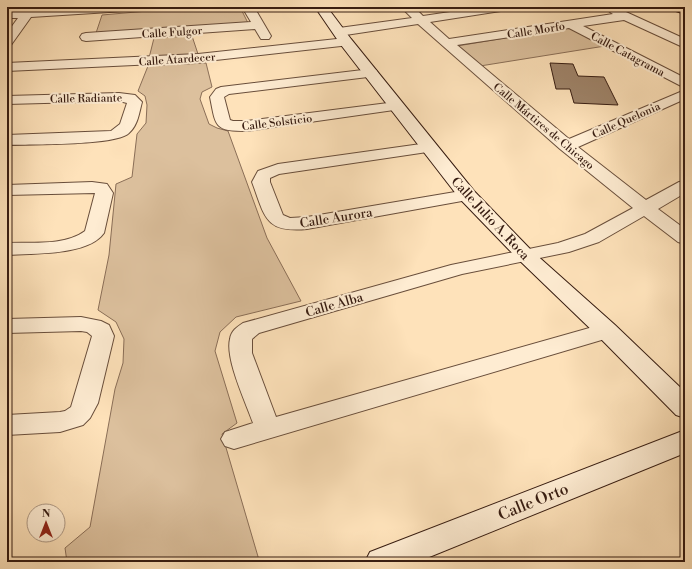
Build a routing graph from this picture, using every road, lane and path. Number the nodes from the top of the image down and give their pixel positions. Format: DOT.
graph roads {
  1 [pos="141,7"];
  2 [pos="248,7"];
  3 [pos="321,7"];
  4 [pos="407,7"];
  5 [pos="506,7"];
  6 [pos="607,7"];
  7 [pos="677,7"];
  8 [pos="30,10"];
  9 [pos="97,10"];
  10 [pos="685,10"];
  11 [pos="7,12"];
  12 [pos="7,15"];
  13 [pos="625,16"];
  14 [pos="420,20"];
  15 [pos="258,24"];
  16 [pos="570,24"];
  17 [pos="86,36"];
  18 [pos="343,37"];
  19 [pos="7,42"];
  20 [pos="447,43"];
  21 [pos="685,44"];
  22 [pos="274,51"];
  23 [pos="72,64"];
  24 [pos="7,66"];
  25 [pos="371,73"];
  26 [pos="685,84"];
  27 [pos="685,94"];
  28 [pos="7,100"];
  29 [pos="396,106"];
  30 [pos="7,140"];
  31 [pos="566,146"];
  32 [pos="428,148"];
  33 [pos="685,186"];
  34 [pos="7,190"];
  35 [pos="467,196"];
  36 [pos="644,208"];
  37 [pos="685,238"];
  38 [pos="7,249"];
  39 [pos="525,255"];
  40 [pos="7,326"];
  41 [pos="607,331"];
  42 [pos="685,408"];
  43 [pos="7,425"];
  44 [pos="268,429"];
  45 [pos="234,439"];
  46 [pos="685,441"];
  47 [pos="381,562"];
  1 -- 9 [label="street"];
  2 -- 15 [label="street"];
  3 -- 18 [label="street, Calle Julio A. Roca"];
  4 -- 14 [label="street, Calle Mártires de Chicago"];
  5 -- 14 [label="street, Calle Atardecer"];
  6 -- 13 [label="street"];
  7 -- 10 [label="street"];
  8 -- 9 [label="street"];
  8 -- 11 [label="street"];
  8 -- 12 [label="street"];
  8 -- 19 [label="street"];
  9 -- 17 [label="street"];
  13 -- 16 [label="street, Calle Morfo"];
  13 -- 21 [label="street"];
  14 -- 18 [label="street, Calle Atardecer"];
  14 -- 20 [label="street, Calle Mártires de Chicago"];
  15 -- 17 [label="street, Calle Fulgor"];
  15 -- 22 [label="street"];
  16 -- 20 [label="street, Calle Morfo"];
  16 -- 26 [label="street, Calle Catagrama"];
  17 -- 23 [label="street"];
  18 -- 22 [label="street, Calle Atardecer"];
  18 -- 25 [label="street, Calle Julio A. Roca"];
  20 -- 31 [label="street, Calle Mártires de Chicago"];
  22 -- 23 [label="street, Calle Atardecer"];
  23 -- 24 [label="street, Calle Atardecer"];
  25 -- 29 [label="street, Calle Julio A. Roca"];
  25 -- 29 [label="street, Calle Solsticio"];
  27 -- 31 [label="street, Calle Quelonia"];
  28 -- 30 [label="street, Calle Radiante"];
  29 -- 32 [label="street, Calle Julio A. Roca"];
  31 -- 36 [label="street, Calle Mártires de Chicago"];
  32 -- 35 [label="street, Calle Julio A. Roca"];
  32 -- 35 [label="street, Calle Aurora"];
  33 -- 36 [label="street, Calle Alba"];
  34 -- 38 [label="street"];
  35 -- 39 [label="street, Calle Julio A. Roca"];
  36 -- 37 [label="street, Calle Mártires de Chicago"];
  36 -- 39 [label="street, Calle Alba"];
  39 -- 41 [label="street, Calle Julio A. Roca"];
  39 -- 44 [label="street, Calle Alba"];
  40 -- 43 [label="street"];
  41 -- 42 [label="street, Calle Julio A. Roca"];
  41 -- 44 [label="street"];
  44 -- 45 [label="street"];
  46 -- 47 [label="street, Calle Orto"];
}
